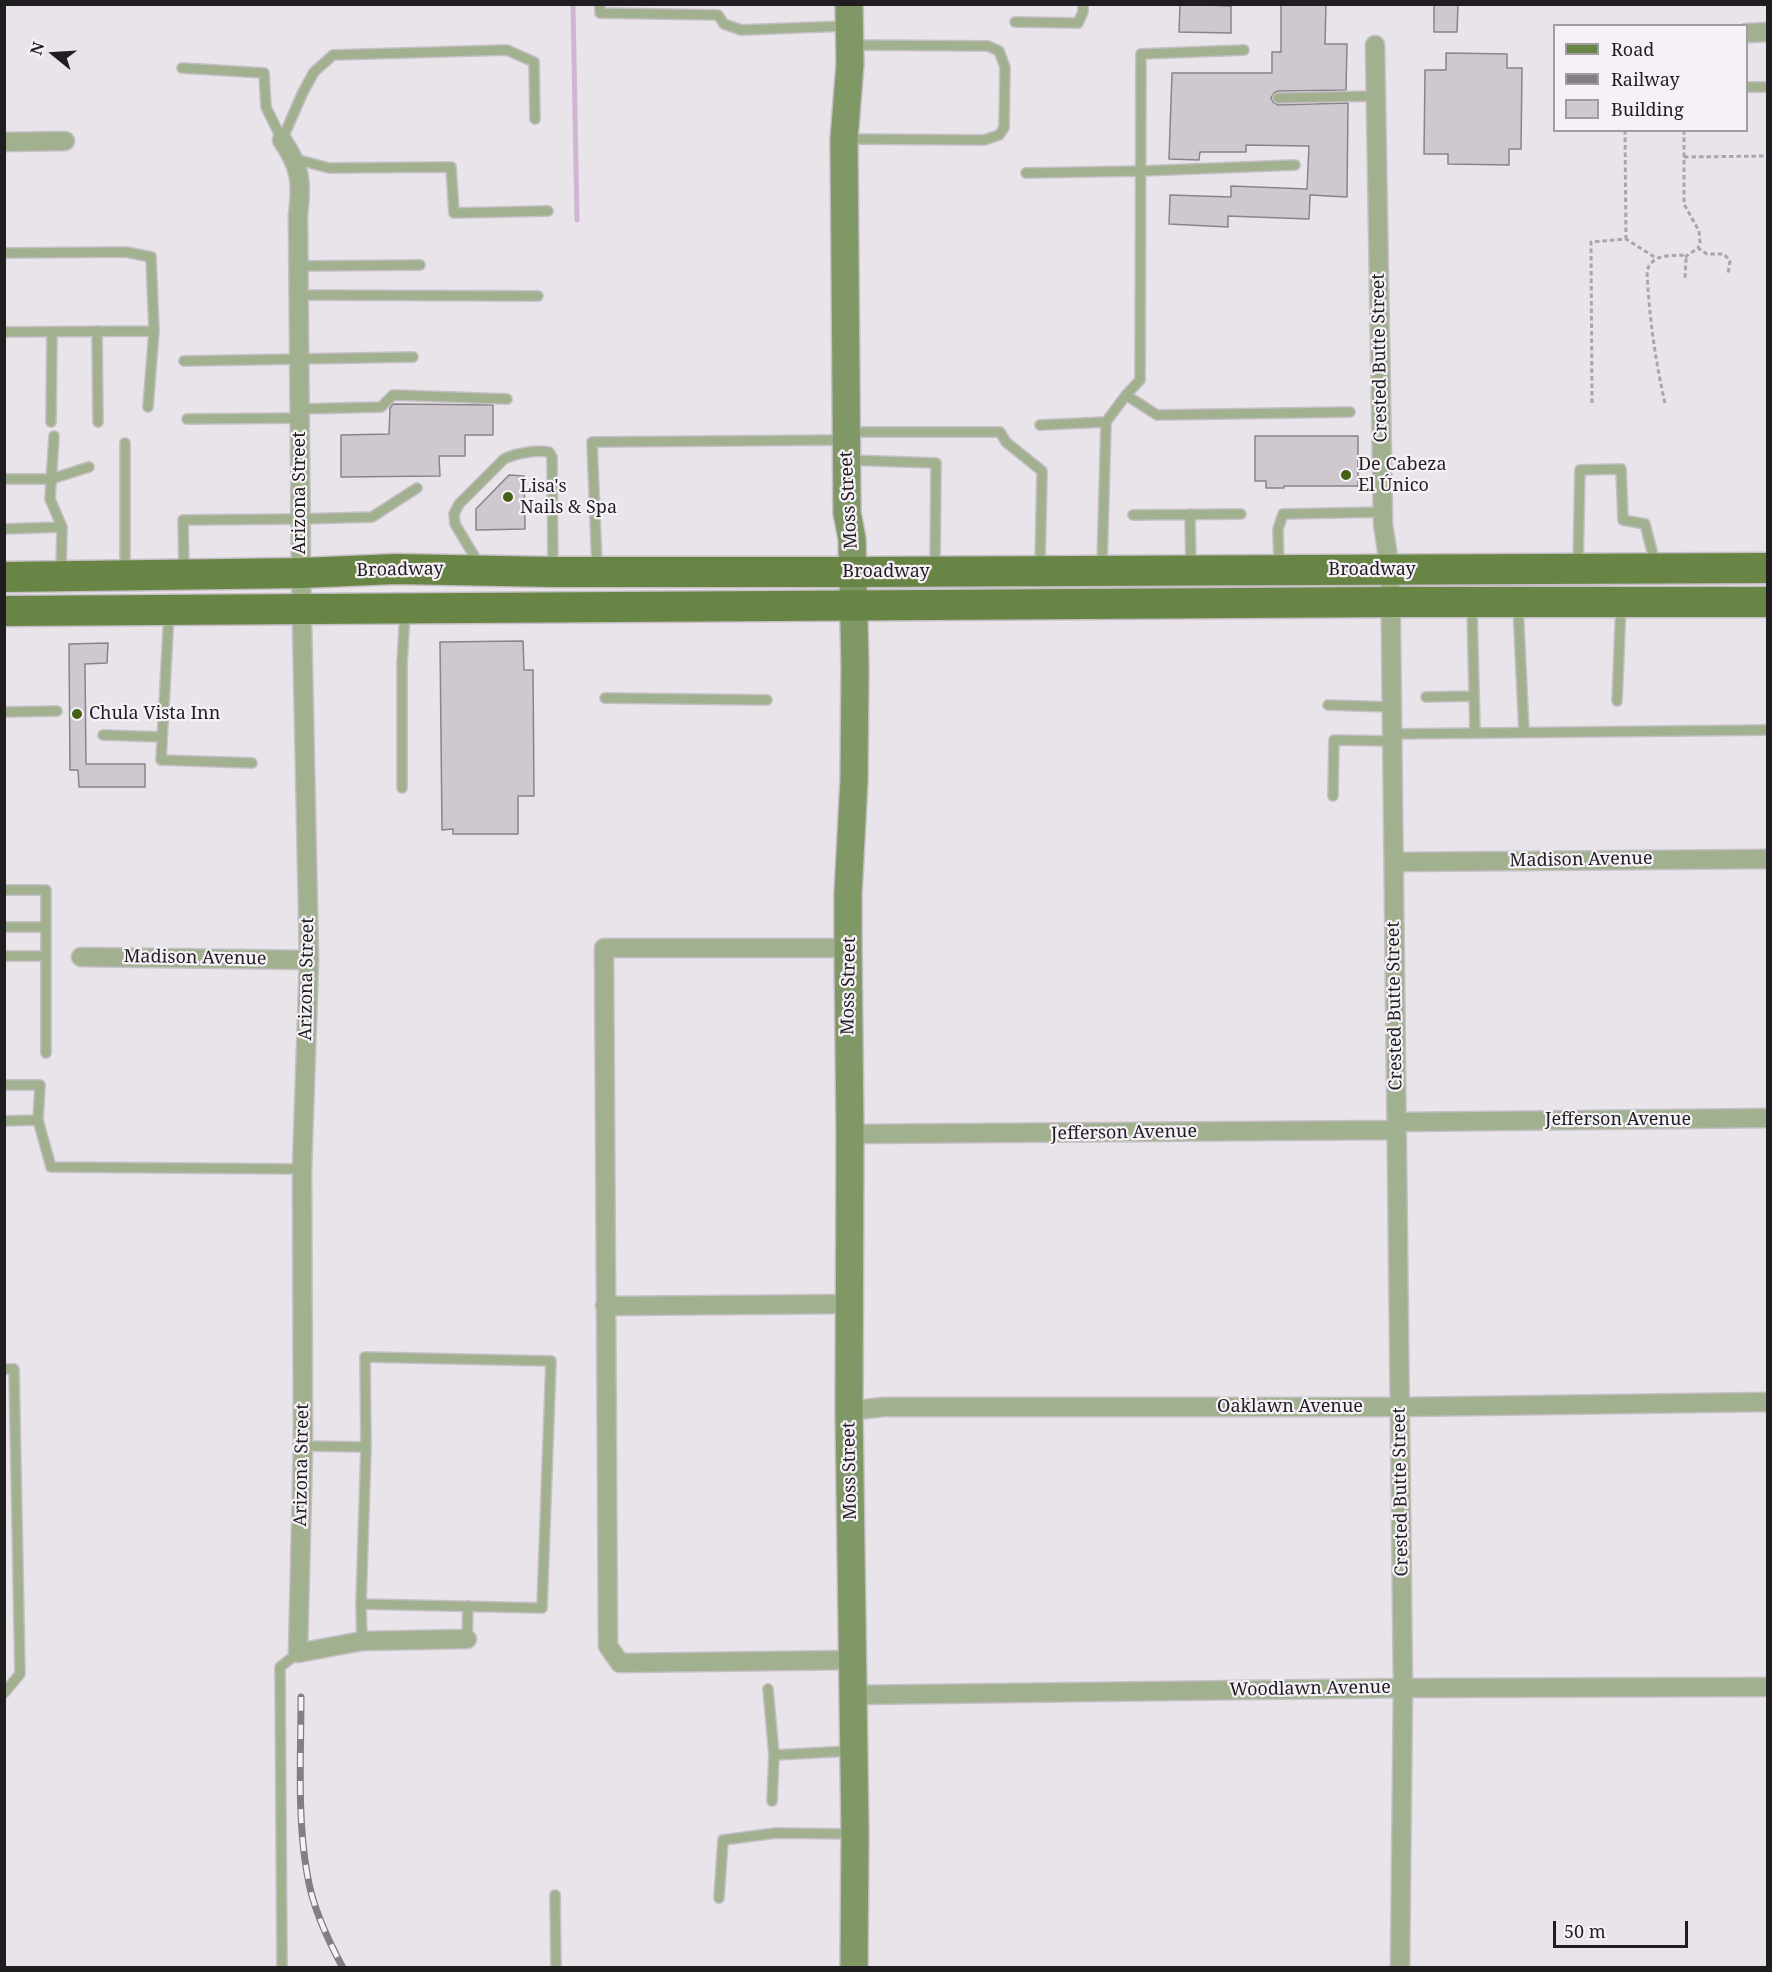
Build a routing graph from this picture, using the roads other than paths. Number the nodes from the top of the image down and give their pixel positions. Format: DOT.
graph roads {
  1 [pos="600,4"];
  2 [pos="1083,4"];
  3 [pos="1015,22"];
  4 [pos="850,25"];
  5 [pos="1767,32"];
  6 [pos="1748,33"];
  7 [pos="1375,45"];
  8 [pos="1244,50"];
  9 [pos="182,68"];
  10 [pos="1748,87"];
  11 [pos="1767,87"];
  12 [pos="1375,96"];
  13 [pos="1278,98"];
  14 [pos="535,119"];
  15 [pos="844,139"];
  16 [pos="282,140"];
  17 [pos="65,141"];
  18 [pos="4,142"];
  19 [pos="295,159"];
  20 [pos="1295,165"];
  21 [pos="1141,171"];
  22 [pos="1026,172"];
  23 [pos="548,211"];
  24 [pos="4,253"];
  25 [pos="420,265"];
  26 [pos="298,266"];
  27 [pos="299,295"];
  28 [pos="538,296"];
  29 [pos="97,331"];
  30 [pos="154,331"];
  31 [pos="4,332"];
  32 [pos="52,332"];
  33 [pos="413,357"];
  34 [pos="299,359"];
  35 [pos="184,361"];
  36 [pos="1126,395"];
  37 [pos="507,399"];
  38 [pos="148,407"];
  39 [pos="1350,412"];
  40 [pos="300,414"];
  41 [pos="187,419"];
  42 [pos="98,422"];
  43 [pos="1106,422"];
  44 [pos="51,423"];
  45 [pos="1040,425"];
  46 [pos="54,436"];
  47 [pos="125,443"];
  48 [pos="846,444"];
  49 [pos="89,467"];
  50 [pos="7,479"];
  51 [pos="51,479"];
  52 [pos="417,488"];
  53 [pos="1383,512"];
  54 [pos="1241,513"];
  55 [pos="1190,514"];
  56 [pos="1133,515"];
  57 [pos="300,519"];
  58 [pos="62,527"];
  59 [pos="4,529"];
  60 [pos="1656,568"];
  61 [pos="1767,568"];
  62 [pos="1578,569"];
  63 [pos="482,570"];
  64 [pos="1279,570"];
  65 [pos="1390,570"];
  66 [pos="1040,571"];
  67 [pos="1102,571"];
  68 [pos="1191,571"];
  69 [pos="553,572"];
  70 [pos="597,572"];
  71 [pos="852,572"];
  72 [pos="935,572"];
  73 [pos="301,573"];
  74 [pos="124,575"];
  75 [pos="184,575"];
  76 [pos="61,576"];
  77 [pos="4,577"];
  78 [pos="1391,602"];
  79 [pos="1472,602"];
  80 [pos="1518,602"];
  81 [pos="1621,602"];
  82 [pos="1767,602"];
  83 [pos="853,606"];
  84 [pos="405,609"];
  85 [pos="170,610"];
  86 [pos="301,610"];
  87 [pos="4,611"];
  88 [pos="1474,696"];
  89 [pos="1426,697"];
  90 [pos="604,698"];
  91 [pos="767,700"];
  92 [pos="1617,700"];
  93 [pos="1328,705"];
  94 [pos="1392,707"];
  95 [pos="57,711"];
  96 [pos="4,712"];
  97 [pos="1767,730"];
  98 [pos="1524,732"];
  99 [pos="1475,733"];
  100 [pos="103,735"];
  101 [pos="162,737"];
  102 [pos="1393,738"];
  103 [pos="252,763"];
  104 [pos="402,788"];
  105 [pos="1333,796"];
  106 [pos="1767,859"];
  107 [pos="1394,862"];
  108 [pos="4,891"];
  109 [pos="4,927"];
  110 [pos="46,927"];
  111 [pos="848,948"];
  112 [pos="4,956"];
  113 [pos="46,956"];
  114 [pos="81,957"];
  115 [pos="309,960"];
  116 [pos="46,1053"];
  117 [pos="4,1085"];
  118 [pos="1767,1118"];
  119 [pos="38,1120"];
  120 [pos="4,1121"];
  121 [pos="1397,1126"];
  122 [pos="850,1134"];
  123 [pos="302,1169"];
  124 [pos="849,1304"];
  125 [pos="605,1306"];
  126 [pos="4,1369"];
  127 [pos="4,1400"];
  128 [pos="15,1400"];
  129 [pos="1767,1402"];
  130 [pos="1400,1407"];
  131 [pos="849,1411"];
  132 [pos="303,1446"];
  133 [pos="366,1447"];
  134 [pos="361,1604"];
  135 [pos="468,1606"];
  136 [pos="467,1639"];
  137 [pos="362,1641"];
  138 [pos="298,1653"];
  139 [pos="852,1660"];
  140 [pos="1767,1687"];
  141 [pos="1403,1688"];
  142 [pos="768,1689"];
  143 [pos="4,1693"];
  144 [pos="853,1695"];
  145 [pos="854,1751"];
  146 [pos="774,1755"];
  147 [pos="772,1801"];
  148 [pos="855,1834"];
  149 [pos="555,1895"];
  150 [pos="719,1898"];
  151 [pos="282,1968"];
  152 [pos="556,1968"];
  153 [pos="854,1968"];
  154 [pos="1400,1968"];
  1 -- 4 [label="lane"];
  2 -- 3 [label="lane"];
  4 -- 15 [label="street, Moss Street"];
  4 -- 15 [label="lane"];
  5 -- 6 [label="street"];
  7 -- 12 [label="street, Crested Butte Street"];
  8 -- 21 [label="lane"];
  9 -- 16 [label="lane"];
  10 -- 11 [label="lane"];
  12 -- 13 [label="lane"];
  12 -- 53 [label="street, Crested Butte Street"];
  14 -- 16 [label="lane"];
  15 -- 48 [label="street, Moss Street"];
  16 -- 19 [label="street, Arizona Street"];
  17 -- 18 [label="street"];
  19 -- 23 [label="lane"];
  19 -- 26 [label="street, Arizona Street"];
  20 -- 21 [label="lane"];
  21 -- 22 [label="lane"];
  21 -- 36 [label="lane"];
  24 -- 30 [label="lane"];
  25 -- 26 [label="lane"];
  26 -- 27 [label="street, Arizona Street"];
  27 -- 28 [label="lane"];
  27 -- 34 [label="street, Arizona Street"];
  29 -- 30 [label="lane"];
  29 -- 32 [label="lane"];
  29 -- 42 [label="lane"];
  30 -- 38 [label="lane"];
  31 -- 32 [label="lane"];
  32 -- 44 [label="lane"];
  33 -- 34 [label="lane"];
  34 -- 35 [label="lane"];
  34 -- 40 [label="street, Arizona Street"];
  36 -- 39 [label="lane"];
  36 -- 43 [label="lane"];
  37 -- 40 [label="lane"];
  40 -- 41 [label="lane"];
  40 -- 57 [label="street, Arizona Street"];
  43 -- 45 [label="lane"];
  43 -- 67 [label="lane"];
  46 -- 51 [label="lane"];
  47 -- 74 [label="lane"];
  48 -- 66 [label="lane"];
  48 -- 70 [label="lane"];
  48 -- 71 [label="street, Moss Street"];
  48 -- 72 [label="lane"];
  49 -- 51 [label="lane"];
  50 -- 51 [label="lane"];
  51 -- 58 [label="lane"];
  52 -- 57 [label="lane"];
  53 -- 64 [label="lane"];
  53 -- 65 [label="street, Crested Butte Street"];
  54 -- 55 [label="lane"];
  55 -- 56 [label="lane"];
  55 -- 68 [label="lane"];
  57 -- 73 [label="street, Arizona Street"];
  57 -- 75 [label="lane"];
  58 -- 59 [label="lane"];
  58 -- 76 [label="lane"];
  60 -- 61 [label="main road, Broadway"];
  60 -- 62 [label="main road, Broadway"];
  60 -- 62 [label="lane"];
  62 -- 65 [label="main road, Broadway"];
  63 -- 69 [label="main road, Broadway"];
  63 -- 69 [label="lane"];
  63 -- 73 [label="main road, Broadway"];
  64 -- 65 [label="main road, Broadway"];
  64 -- 68 [label="main road, Broadway"];
  65 -- 78 [label="street, Crested Butte Street"];
  66 -- 67 [label="main road, Broadway"];
  66 -- 72 [label="main road, Broadway"];
  67 -- 68 [label="main road, Broadway"];
  69 -- 70 [label="main road, Broadway"];
  70 -- 71 [label="main road, Broadway"];
  71 -- 72 [label="main road, Broadway"];
  71 -- 83 [label="street, Moss Street"];
  73 -- 75 [label="main road, Broadway"];
  73 -- 86 [label="street, Arizona Street"];
  74 -- 75 [label="main road, Broadway"];
  74 -- 76 [label="main road, Broadway"];
  76 -- 77 [label="main road, Broadway"];
  78 -- 79 [label="main road, Broadway"];
  78 -- 83 [label="main road, Broadway"];
  78 -- 94 [label="street, Crested Butte Street"];
  79 -- 80 [label="main road, Broadway"];
  79 -- 88 [label="lane"];
  80 -- 81 [label="main road, Broadway"];
  80 -- 98 [label="lane"];
  81 -- 82 [label="main road, Broadway"];
  81 -- 92 [label="lane"];
  83 -- 84 [label="main road, Broadway"];
  83 -- 111 [label="street, Moss Street"];
  84 -- 86 [label="main road, Broadway"];
  84 -- 104 [label="lane"];
  85 -- 86 [label="main road, Broadway"];
  85 -- 87 [label="main road, Broadway"];
  85 -- 101 [label="lane"];
  86 -- 115 [label="street, Arizona Street"];
  88 -- 89 [label="lane"];
  88 -- 99 [label="lane"];
  90 -- 91 [label="lane"];
  93 -- 94 [label="lane"];
  94 -- 102 [label="street, Crested Butte Street"];
  95 -- 96 [label="lane"];
  97 -- 98 [label="lane"];
  98 -- 99 [label="lane"];
  99 -- 102 [label="lane"];
  100 -- 101 [label="lane"];
  101 -- 103 [label="lane"];
  102 -- 105 [label="lane"];
  102 -- 107 [label="street, Crested Butte Street"];
  106 -- 107 [label="street, Madison Avenue"];
  107 -- 121 [label="street, Crested Butte Street"];
  108 -- 110 [label="lane"];
  109 -- 110 [label="lane"];
  110 -- 113 [label="lane"];
  111 -- 122 [label="street, Moss Street"];
  111 -- 125 [label="street"];
  112 -- 113 [label="lane"];
  113 -- 116 [label="lane"];
  114 -- 115 [label="street, Madison Avenue"];
  115 -- 123 [label="street, Arizona Street"];
  117 -- 119 [label="lane"];
  118 -- 121 [label="street, Jefferson Avenue"];
  119 -- 120 [label="lane"];
  119 -- 123 [label="lane"];
  121 -- 122 [label="street, Jefferson Avenue"];
  121 -- 130 [label="street, Crested Butte Street"];
  122 -- 124 [label="street, Moss Street"];
  123 -- 132 [label="street, Arizona Street"];
  124 -- 125 [label="street"];
  124 -- 131 [label="street, Moss Street"];
  125 -- 139 [label="street"];
  126 -- 128 [label="lane"];
  127 -- 128 [label="lane"];
  128 -- 143 [label="lane"];
  129 -- 130 [label="street, Oaklawn Avenue"];
  130 -- 131 [label="street, Oaklawn Avenue"];
  130 -- 141 [label="street, Crested Butte Street"];
  131 -- 139 [label="street, Moss Street"];
  132 -- 133 [label="lane"];
  132 -- 138 [label="street, Arizona Street"];
  133 -- 134 [label="lane"];
  133 -- 135 [label="lane"];
  134 -- 135 [label="lane"];
  134 -- 137 [label="lane"];
  135 -- 136 [label="lane"];
  136 -- 137 [label="street"];
  137 -- 138 [label="street"];
  138 -- 151 [label="lane"];
  139 -- 144 [label="street, Moss Street"];
  140 -- 141 [label="street, Woodlawn Avenue"];
  141 -- 144 [label="street, Woodlawn Avenue"];
  141 -- 154 [label="street, Crested Butte Street"];
  142 -- 146 [label="lane"];
  144 -- 145 [label="street, Moss Street"];
  145 -- 146 [label="lane"];
  145 -- 148 [label="street, Moss Street"];
  146 -- 147 [label="lane"];
  148 -- 150 [label="lane"];
  148 -- 153 [label="street, Moss Street"];
  149 -- 152 [label="lane"];
}
